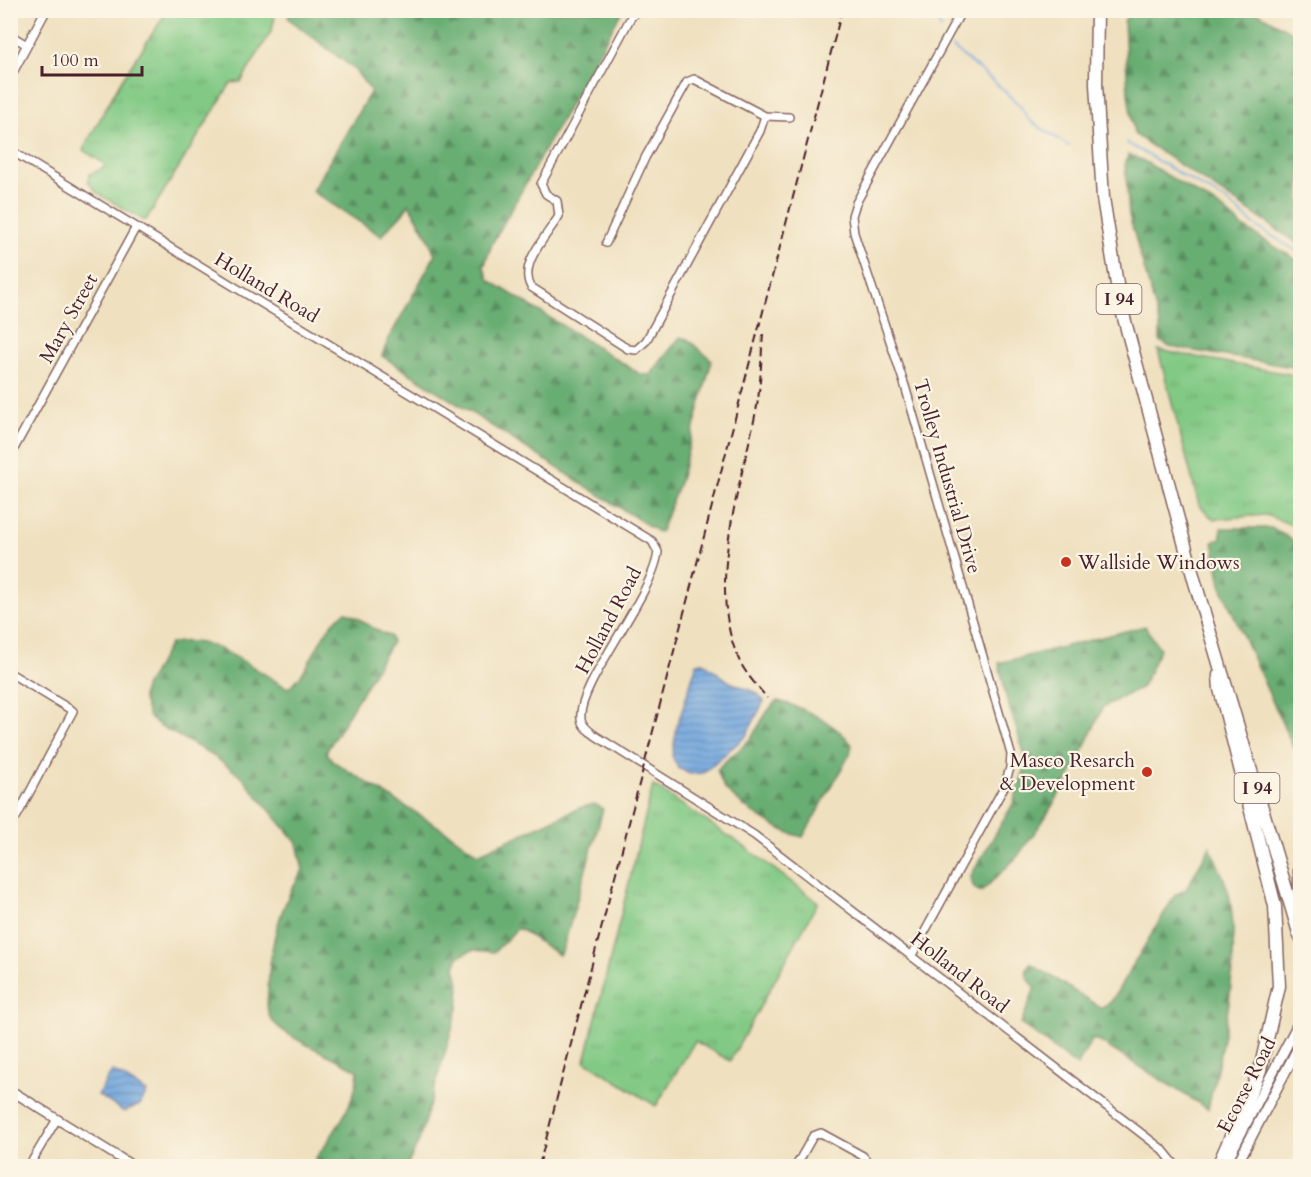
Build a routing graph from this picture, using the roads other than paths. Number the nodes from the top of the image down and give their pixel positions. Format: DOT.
graph roads {
  1 [pos="46,10"];
  2 [pos="639,10"];
  3 [pos="962,10"];
  4 [pos="1098,10"];
  5 [pos="10,35"];
  6 [pos="27,45"];
  7 [pos="10,77"];
  8 [pos="765,116"];
  9 [pos="789,117"];
  10 [pos="10,150"];
  11 [pos="136,227"];
  12 [pos="606,243"];
  13 [pos="10,456"];
  14 [pos="1218,656"];
  15 [pos="10,673"];
  16 [pos="10,819"];
  17 [pos="1300,869"];
  18 [pos="1296,920"];
  19 [pos="1300,936"];
  20 [pos="912,955"];
  21 [pos="1300,1020"];
  22 [pos="1300,1044"];
  23 [pos="10,1090"];
  24 [pos="57,1119"];
  25 [pos="133,1166"];
  26 [pos="29,1167"];
  27 [pos="796,1167"];
  28 [pos="866,1167"];
  29 [pos="1176,1167"];
  30 [pos="1218,1167"];
  31 [pos="1224,1167"];
  32 [pos="1236,1167"];
  1 -- 6 [label="street"];
  2 -- 8 [label="street"];
  3 -- 20 [label="street, Trolley Industrial Drive"];
  4 -- 14 [label="highway, I 94"];
  5 -- 6 [label="street"];
  6 -- 7 [label="street"];
  8 -- 9 [label="street"];
  8 -- 12 [label="street"];
  10 -- 11 [label="street, Holland Road"];
  11 -- 13 [label="street, Mary Street"];
  11 -- 20 [label="street, Holland Road"];
  14 -- 18 [label="highway, I 94"];
  14 -- 30 [label="highway"];
  15 -- 16 [label="street"];
  17 -- 18 [label="highway"];
  18 -- 19 [label="highway, I 94"];
  20 -- 29 [label="street, Holland Road"];
  21 -- 31 [label="main road, Ecorse Road"];
  22 -- 32 [label="main road, Ecorse Road"];
  23 -- 24 [label="street"];
  24 -- 25 [label="street"];
  24 -- 26 [label="street"];
  27 -- 28 [label="street"];
}
